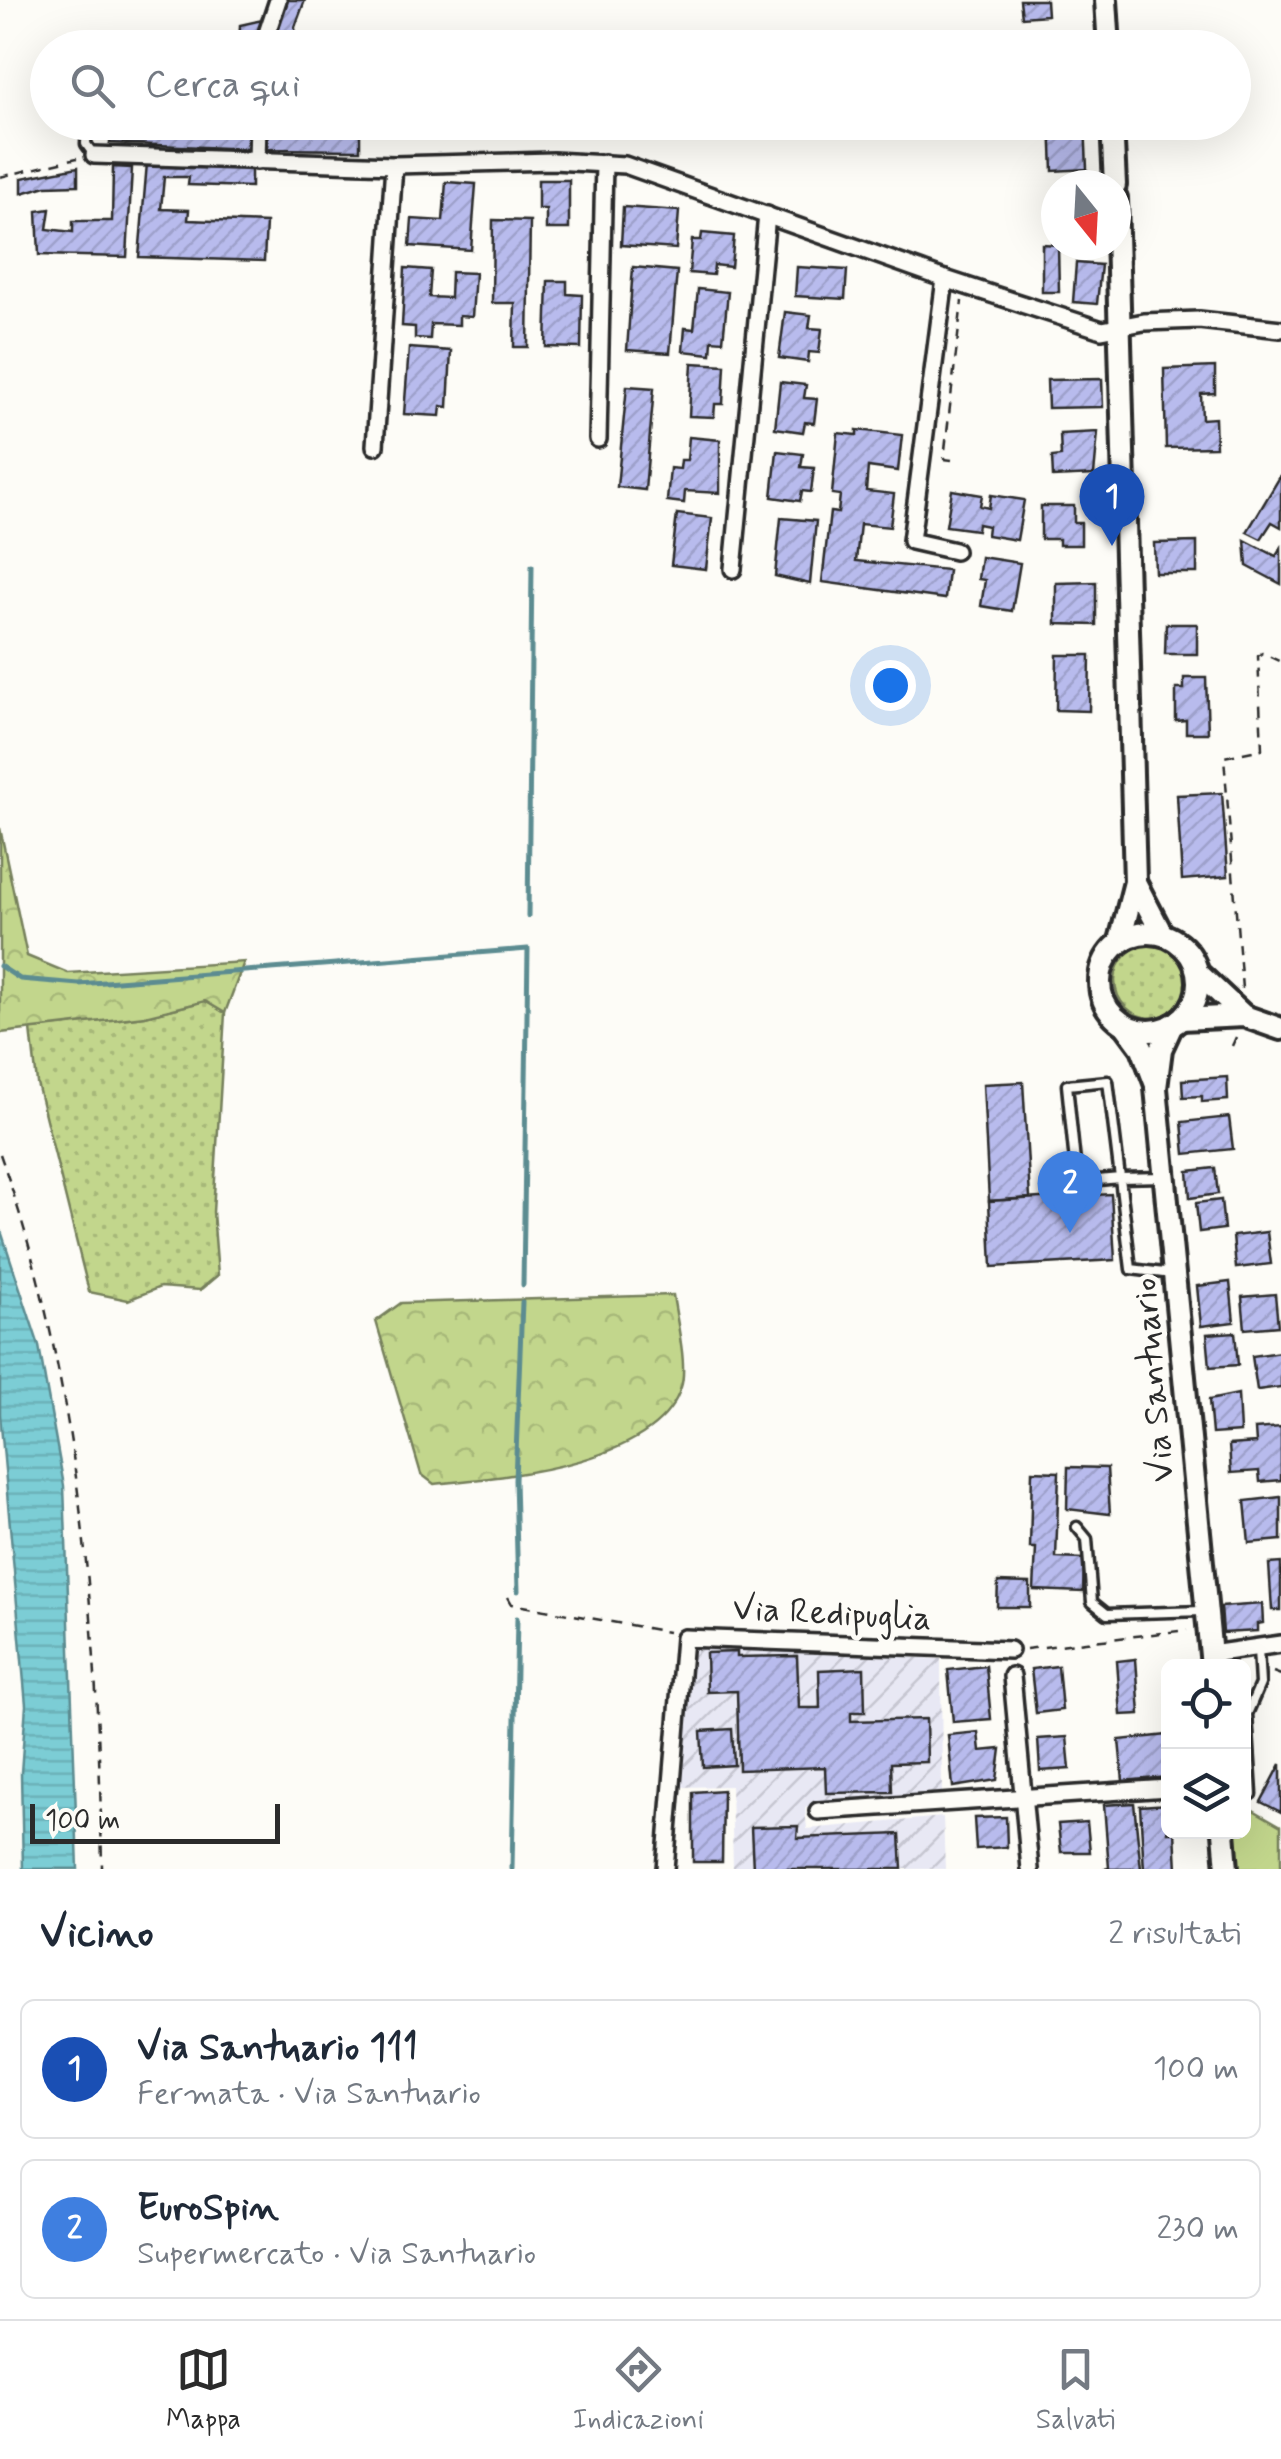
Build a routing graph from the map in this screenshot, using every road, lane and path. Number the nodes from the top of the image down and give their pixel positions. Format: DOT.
graph roads {
  1 [pos="278,0"];
  2 [pos="1106,0"];
  3 [pos="268,30"];
  4 [pos="1107,30"];
  5 [pos="86,140"];
  6 [pos="258,140"];
  7 [pos="1113,140"];
  8 [pos="94,155"];
  9 [pos="258,161"];
  10 [pos="394,164"];
  11 [pos="604,164"];
  12 [pos="1114,170"];
  13 [pos="0,177"];
  14 [pos="767,215"];
  15 [pos="1119,260"];
  16 [pos="945,279"];
  17 [pos="964,285"];
  18 [pos="1122,328"];
  19 [pos="1281,328"];
  20 [pos="598,439"];
  21 [pos="375,446"];
  22 [pos="952,460"];
  23 [pos="956,551"];
  24 [pos="733,569"];
  25 [pos="1281,662"];
  26 [pos="1135,882"];
  27 [pos="1162,934"];
  28 [pos="1120,941"];
  29 [pos="1198,972"];
  30 [pos="1244,1007"];
  31 [pos="1177,1022"];
  32 [pos="1125,1026"];
  33 [pos="1281,1028"];
  34 [pos="1156,1088"];
  35 [pos="0,1154"];
  36 [pos="1166,1177"];
  37 [pos="1120,1178"];
  38 [pos="1176,1274"];
  39 [pos="1077,1528"];
  40 [pos="508,1597"];
  41 [pos="1208,1619"];
  42 [pos="684,1638"];
  43 [pos="1281,1644"];
  44 [pos="1258,1649"];
  45 [pos="1010,1650"];
  46 [pos="1211,1659"];
  47 [pos="1215,1659"];
  48 [pos="1012,1676"];
  49 [pos="1161,1788"];
  50 [pos="1252,1794"];
  51 [pos="1025,1798"];
  52 [pos="818,1811"];
  53 [pos="1225,1839"];
  54 [pos="102,1869"];
  55 [pos="666,1869"];
  56 [pos="1030,1869"];
  57 [pos="1227,1869"];
  1 -- 3 [label="street"];
  2 -- 4 [label="street"];
  5 -- 8 [label="lane"];
  6 -- 9 [label="street"];
  7 -- 12 [label="street"];
  8 -- 9 [label="street"];
  8 -- 13 [label="path"];
  9 -- 10 [label="street"];
  10 -- 11 [label="street"];
  10 -- 21 [label="street"];
  11 -- 14 [label="street"];
  11 -- 20 [label="street"];
  14 -- 16 [label="street"];
  14 -- 24 [label="street"];
  15 -- 18 [label="street"];
  16 -- 17 [label="street"];
  16 -- 23 [label="street"];
  17 -- 18 [label="street"];
  17 -- 22 [label="path"];
  18 -- 19 [label="street"];
  18 -- 26 [label="street"];
  25 -- 30 [label="path"];
  26 -- 27 [label="street"];
  26 -- 28 [label="street"];
  27 -- 28 [label="street"];
  27 -- 29 [label="street"];
  28 -- 32 [label="street"];
  29 -- 30 [label="street"];
  29 -- 31 [label="street"];
  30 -- 31 [label="street"];
  30 -- 33 [label="street"];
  31 -- 32 [label="street"];
  31 -- 34 [label="street, Via Santuario"];
  32 -- 34 [label="street, Via Santuario"];
  34 -- 36 [label="street, Via Santuario"];
  35 -- 54 [label="path"];
  36 -- 37 [label="lane"];
  36 -- 38 [label="street, Via Santuario"];
  37 -- 37 [label="lane"];
  37 -- 38 [label="lane"];
  38 -- 41 [label="street, Via Santuario"];
  39 -- 41 [label="lane"];
  40 -- 42 [label="path"];
  41 -- 45 [label="path"];
  41 -- 46 [label="street, Via Santuario"];
  42 -- 45 [label="street, Via Redipuglia"];
  42 -- 55 [label="street, Via Redipuglia"];
  43 -- 44 [label="street"];
  44 -- 47 [label="street"];
  44 -- 50 [label="lane"];
  48 -- 51 [label="street"];
  49 -- 51 [label="street"];
  51 -- 52 [label="street"];
  51 -- 56 [label="street"];
  53 -- 57 [label="street"];
}
